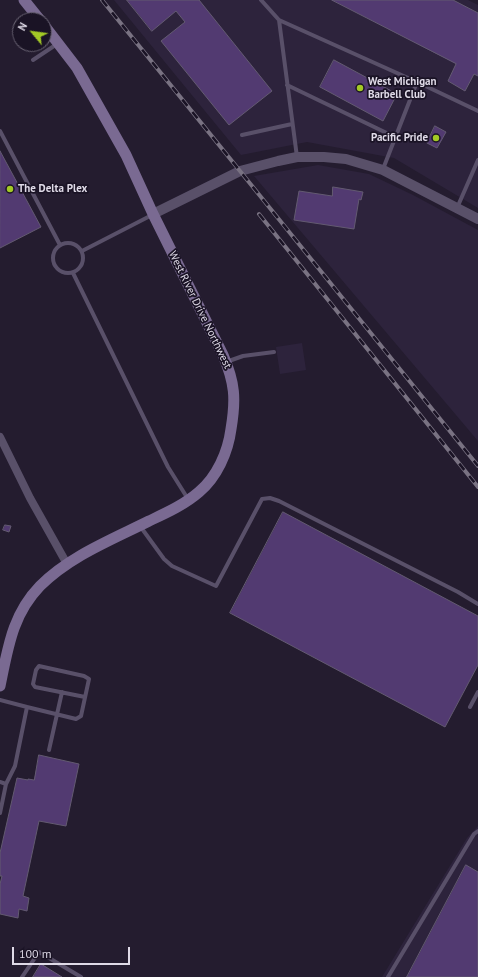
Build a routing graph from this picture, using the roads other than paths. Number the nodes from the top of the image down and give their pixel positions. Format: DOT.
graph roads {
  1 [pos="24,0"];
  2 [pos="261,0"];
  3 [pos="34,12"];
  4 [pos="279,20"];
  5 [pos="52,35"];
  6 [pos="58,44"];
  7 [pos="33,60"];
  8 [pos="417,82"];
  9 [pos="287,85"];
  10 [pos="478,111"];
  11 [pos="292,124"];
  12 [pos="0,131"];
  13 [pos="242,135"];
  14 [pos="395,137"];
  15 [pos="297,158"];
  16 [pos="478,160"];
  17 [pos="383,170"];
  18 [pos="457,208"];
  19 [pos="153,214"];
  20 [pos="478,219"];
  21 [pos="60,245"];
  22 [pos="82,251"];
  23 [pos="73,273"];
  24 [pos="274,352"];
  25 [pos="226,362"];
  26 [pos="0,436"];
  27 [pos="188,500"];
  28 [pos="140,526"];
  29 [pos="67,564"];
  30 [pos="478,604"];
  31 [pos="3,653"];
  32 [pos="0,686"];
  33 [pos="62,692"];
  34 [pos="478,692"];
  35 [pos="85,697"];
  36 [pos="0,700"];
  37 [pos="27,707"];
  38 [pos="470,707"];
  39 [pos="57,714"];
  40 [pos="48,750"];
  41 [pos="0,782"];
  42 [pos="6,784"];
  43 [pos="0,813"];
  44 [pos="478,831"];
  45 [pos="22,977"];
  46 [pos="81,977"];
  47 [pos="388,977"];
  1 -- 3 [label="main road"];
  2 -- 4 [label="lane"];
  4 -- 8 [label="lane"];
  4 -- 9 [label="lane"];
  5 -- 6 [label="main road, West River Drive Northwest"];
  6 -- 7 [label="lane"];
  6 -- 19 [label="main road, West River Drive Northwest"];
  8 -- 10 [label="lane"];
  8 -- 14 [label="lane"];
  9 -- 11 [label="lane"];
  9 -- 14 [label="lane"];
  11 -- 13 [label="lane"];
  11 -- 15 [label="lane"];
  12 -- 21 [label="lane"];
  14 -- 17 [label="lane"];
  15 -- 17 [label="street"];
  15 -- 19 [label="street"];
  16 -- 18 [label="lane"];
  17 -- 18 [label="street"];
  18 -- 20 [label="street"];
  19 -- 22 [label="lane"];
  19 -- 25 [label="main road, West River Drive Northwest"];
  21 -- 22 [label="lane"];
  21 -- 23 [label="lane"];
  22 -- 23 [label="lane"];
  23 -- 27 [label="lane"];
  24 -- 25 [label="lane"];
  25 -- 27 [label="main road, West River Drive Northwest"];
  26 -- 29 [label="street"];
  27 -- 28 [label="main road, West River Drive Northwest"];
  28 -- 29 [label="main road, West River Drive Northwest"];
  28 -- 30 [label="lane"];
  29 -- 31 [label="main road, West River Drive Northwest"];
  31 -- 32 [label="main road, West River Drive Northwest"];
  33 -- 35 [label="lane"];
  33 -- 35 [label="lane"];
  33 -- 39 [label="lane"];
  34 -- 38 [label="lane"];
  35 -- 39 [label="lane"];
  36 -- 37 [label="lane"];
  37 -- 39 [label="lane"];
  37 -- 42 [label="lane"];
  39 -- 40 [label="lane"];
  41 -- 42 [label="lane"];
  42 -- 43 [label="lane"];
  44 -- 47 [label="lane"];
  45 -- 46 [label="lane"];
}
